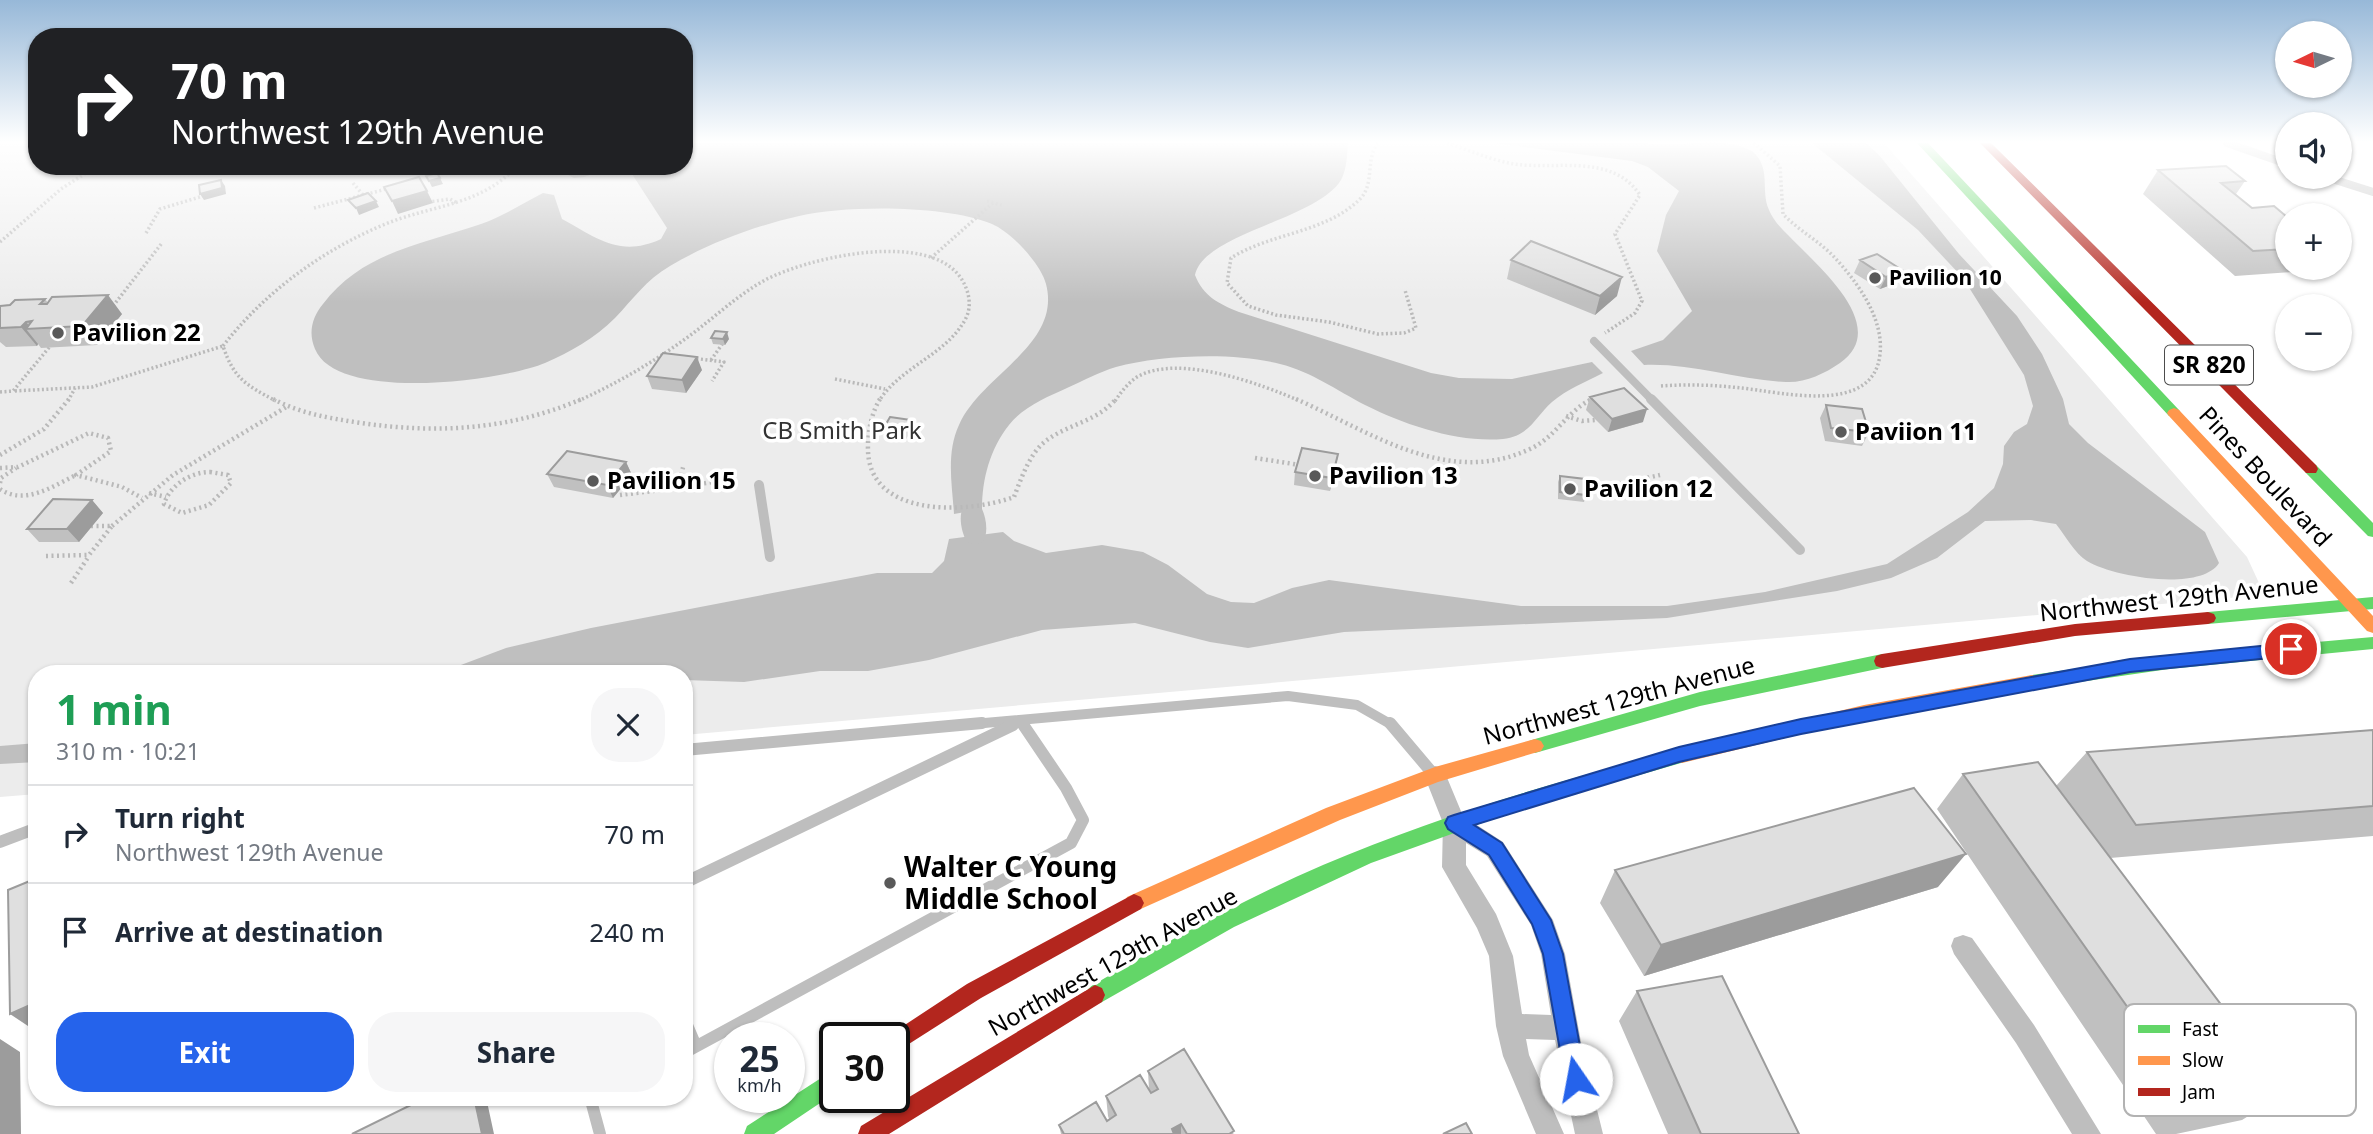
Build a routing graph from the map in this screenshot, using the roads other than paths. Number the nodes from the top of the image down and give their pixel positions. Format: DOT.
graph roads {
  1 [pos="1971,196"];
  2 [pos="2031,196"];
  3 [pos="1594,341"];
  4 [pos="759,485"];
  5 [pos="2373,532"];
  6 [pos="1800,550"];
  7 [pos="770,557"];
  8 [pos="2373,603"];
  9 [pos="2352,604"];
  10 [pos="2373,627"];
  11 [pos="2373,643"];
  12 [pos="1020,722"];
  13 [pos="693,749"];
  14 [pos="1435,775"];
  15 [pos="1454,823"];
  16 [pos="28,831"];
  17 [pos="0,842"];
  18 [pos="693,878"];
  19 [pos="1963,946"];
  20 [pos="1509,1026"];
  21 [pos="1566,1028"];
  22 [pos="910,1032"];
  23 [pos="693,1048"];
  24 [pos="819,1091"];
  25 [pos="592,1106"];
  26 [pos="600,1134"];
  27 [pos="755,1134"];
  28 [pos="869,1134"];
  29 [pos="1550,1134"];
  30 [pos="1589,1134"];
  31 [pos="2087,1134"];
  1 -- 9 [label="main road, Pines Boulevard / SR 820"];
  2 -- 5 [label="main road, Pines Boulevard / SR 820"];
  3 -- 6 [label="lane"];
  4 -- 7 [label="lane"];
  8 -- 9 [label="main road, Northwest 129th Avenue"];
  9 -- 10 [label="main road, Pines Boulevard / SR 820"];
  9 -- 14 [label="main road, Northwest 129th Avenue"];
  11 -- 15 [label="main road, Northwest 129th Avenue"];
  12 -- 13 [label="lane"];
  12 -- 14 [label="lane"];
  12 -- 18 [label="lane"];
  12 -- 23 [label="lane"];
  14 -- 15 [label="street"];
  14 -- 22 [label="main road, Northwest 129th Avenue"];
  15 -- 20 [label="street"];
  15 -- 21 [label="street"];
  15 -- 28 [label="main road, Northwest 129th Avenue"];
  16 -- 17 [label="lane"];
  19 -- 31 [label="street"];
  20 -- 21 [label="street"];
  20 -- 29 [label="street"];
  21 -- 30 [label="street"];
  24 -- 27 [label="main road"];
  25 -- 26 [label="lane"];
}
